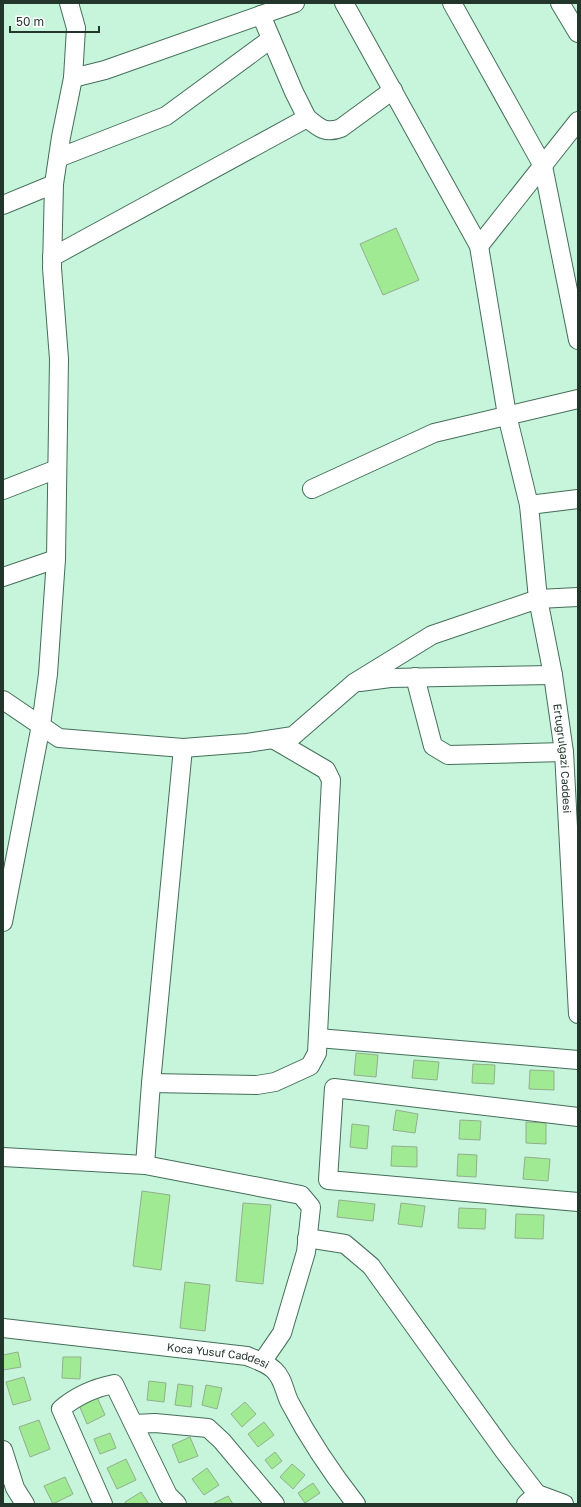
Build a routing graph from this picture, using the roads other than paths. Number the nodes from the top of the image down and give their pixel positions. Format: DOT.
graph roads {
  1 [pos="69,3"];
  2 [pos="295,3"];
  3 [pos="344,3"];
  4 [pos="452,3"];
  5 [pos="560,3"];
  6 [pos="261,15"];
  7 [pos="578,33"];
  8 [pos="271,39"];
  9 [pos="73,78"];
  10 [pos="393,90"];
  11 [pos="307,118"];
  12 [pos="578,121"];
  13 [pos="58,158"];
  14 [pos="543,166"];
  15 [pos="54,184"];
  16 [pos="3,205"];
  17 [pos="479,246"];
  18 [pos="52,256"];
  19 [pos="578,340"];
  20 [pos="578,399"];
  21 [pos="506,415"];
  22 [pos="57,469"];
  23 [pos="312,489"];
  24 [pos="3,490"];
  25 [pos="578,499"];
  26 [pos="529,505"];
  27 [pos="56,558"];
  28 [pos="3,576"];
  29 [pos="578,597"];
  30 [pos="538,599"];
  31 [pos="553,674"];
  32 [pos="415,677"];
  33 [pos="354,682"];
  34 [pos="3,700"];
  35 [pos="41,725"];
  36 [pos="273,739"];
  37 [pos="183,748"];
  38 [pos="564,752"];
  39 [pos="3,922"];
  40 [pos="578,1014"];
  41 [pos="318,1038"];
  42 [pos="578,1060"];
  43 [pos="151,1083"];
  44 [pos="578,1117"];
  45 [pos="3,1157"];
  46 [pos="146,1165"];
  47 [pos="578,1202"];
  48 [pos="308,1238"];
  49 [pos="3,1328"];
  50 [pos="262,1362"];
  51 [pos="134,1424"];
  52 [pos="3,1450"];
  53 [pos="531,1499"];
  54 [pos="25,1504"];
  55 [pos="103,1504"];
  56 [pos="177,1504"];
  57 [pos="275,1504"];
  58 [pos="356,1504"];
  59 [pos="564,1504"];
  1 -- 9 [label="street"];
  2 -- 6 [label="street"];
  3 -- 10 [label="street, Ertuğrulgazi Caddesi"];
  4 -- 14 [label="street"];
  5 -- 7 [label="street"];
  6 -- 8 [label="street"];
  6 -- 9 [label="street"];
  8 -- 11 [label="street"];
  8 -- 13 [label="street"];
  9 -- 13 [label="street"];
  10 -- 11 [label="street"];
  10 -- 17 [label="street, Ertuğrulgazi Caddesi"];
  11 -- 18 [label="street"];
  12 -- 14 [label="street"];
  13 -- 15 [label="street"];
  14 -- 17 [label="street"];
  14 -- 19 [label="street"];
  15 -- 16 [label="street"];
  15 -- 18 [label="street"];
  17 -- 21 [label="street, Ertuğrulgazi Caddesi"];
  18 -- 22 [label="street"];
  20 -- 21 [label="street"];
  21 -- 23 [label="street"];
  21 -- 26 [label="street, Ertuğrulgazi Caddesi"];
  22 -- 24 [label="street"];
  22 -- 27 [label="street"];
  25 -- 26 [label="street"];
  26 -- 30 [label="street, Ertuğrulgazi Caddesi"];
  27 -- 28 [label="street"];
  27 -- 35 [label="street"];
  29 -- 30 [label="street"];
  30 -- 31 [label="street, Ertuğrulgazi Caddesi"];
  30 -- 33 [label="street"];
  31 -- 32 [label="street"];
  31 -- 38 [label="street, Ertuğrulgazi Caddesi"];
  32 -- 33 [label="street"];
  32 -- 38 [label="street"];
  33 -- 36 [label="street"];
  34 -- 35 [label="street"];
  35 -- 37 [label="street"];
  35 -- 39 [label="street"];
  36 -- 37 [label="street"];
  36 -- 41 [label="street"];
  37 -- 43 [label="street"];
  38 -- 40 [label="street, Ertuğrulgazi Caddesi"];
  41 -- 42 [label="street"];
  41 -- 43 [label="street"];
  43 -- 46 [label="street"];
  44 -- 47 [label="street"];
  45 -- 46 [label="street"];
  46 -- 48 [label="street"];
  48 -- 50 [label="street"];
  48 -- 53 [label="street"];
  49 -- 50 [label="street, Koca Yusuf Caddesi"];
  50 -- 58 [label="street, Koca Yusuf Caddesi"];
  51 -- 55 [label="street"];
  51 -- 56 [label="street"];
  51 -- 57 [label="street"];
  52 -- 54 [label="street"];
  53 -- 59 [label="street"];
}
